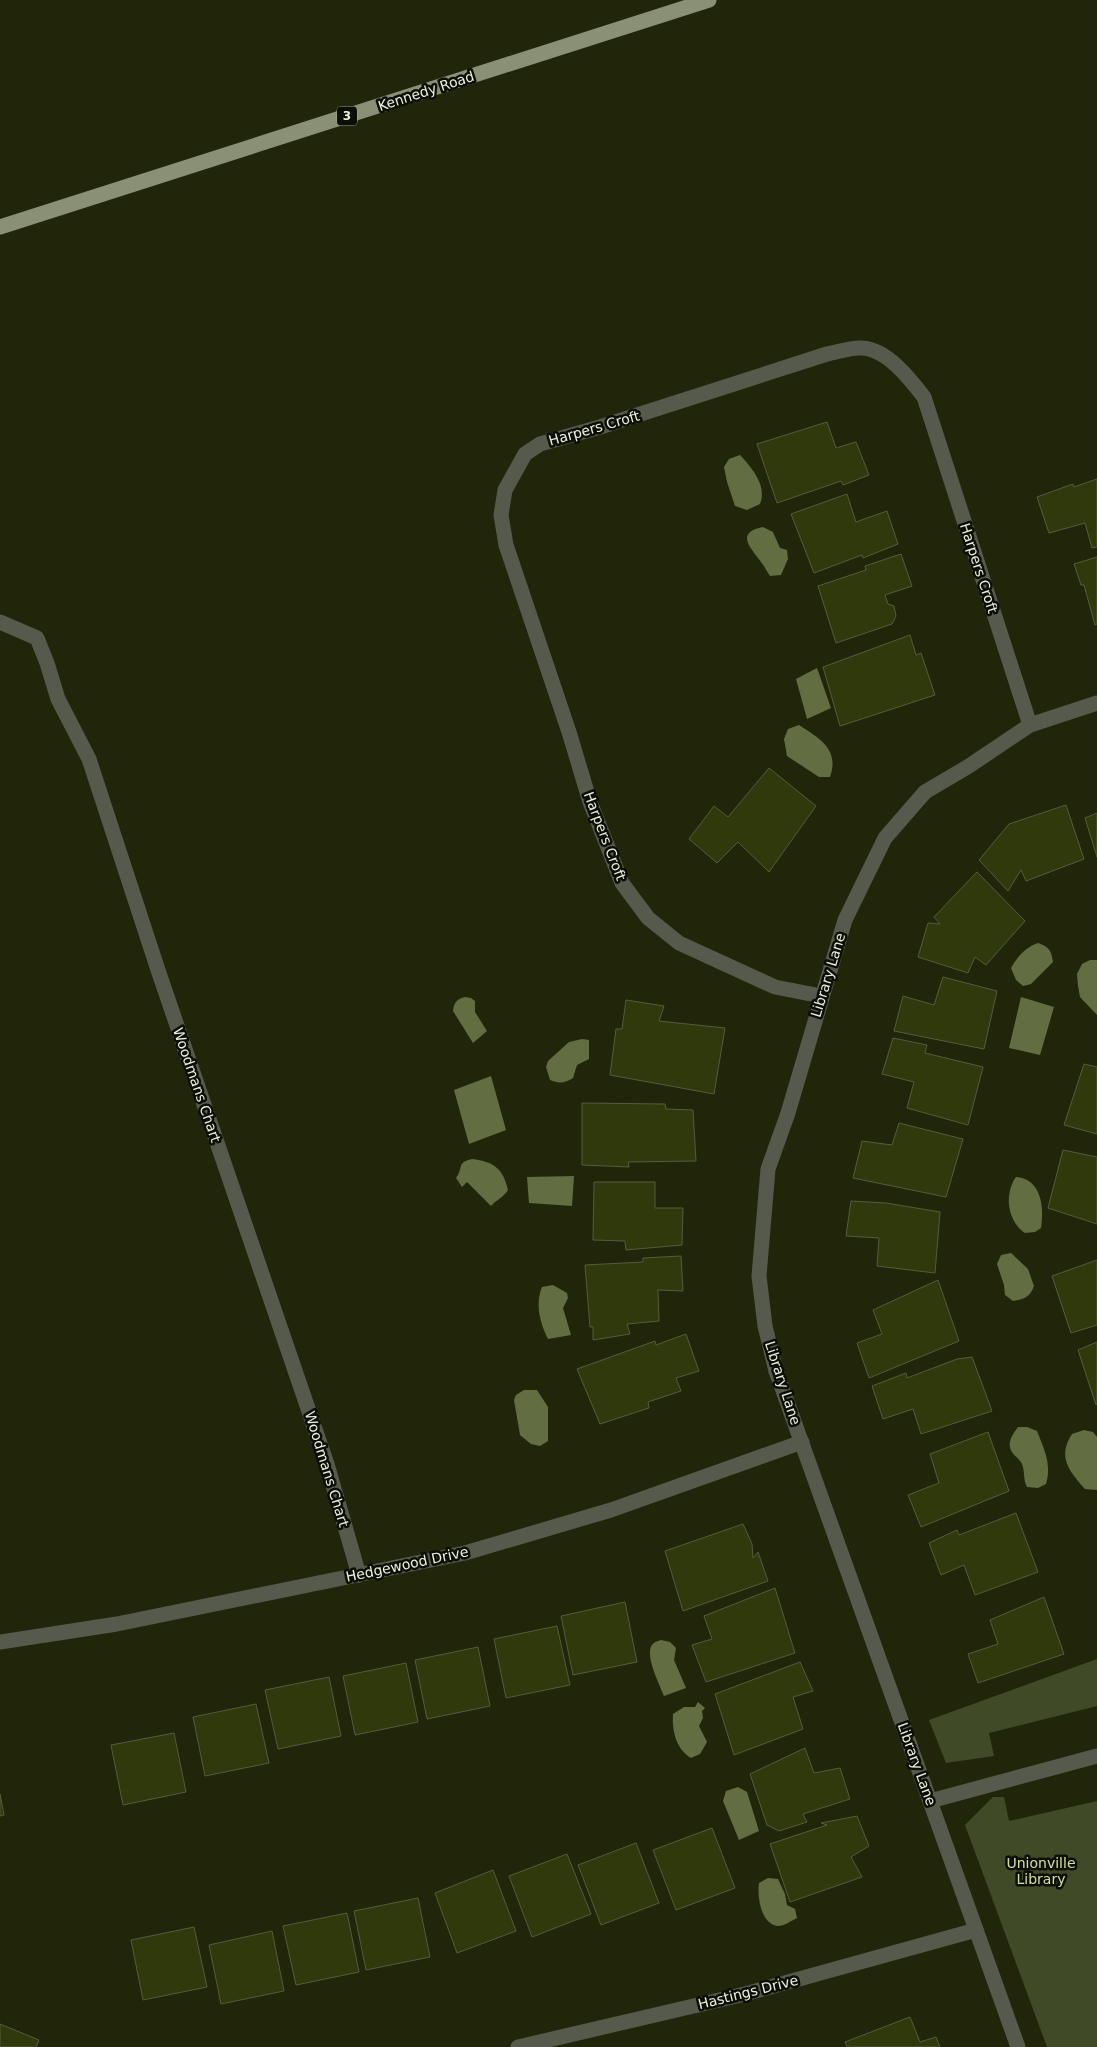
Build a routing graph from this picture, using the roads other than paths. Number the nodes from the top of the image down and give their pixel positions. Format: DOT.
graph roads {
  1 [pos="708,0"];
  2 [pos="0,227"];
  3 [pos="0,622"];
  4 [pos="1097,703"];
  5 [pos="1030,725"];
  6 [pos="821,996"];
  7 [pos="802,1442"];
  8 [pos="359,1575"];
  9 [pos="0,1642"];
  10 [pos="1097,1756"];
  11 [pos="930,1801"];
  12 [pos="976,1930"];
  13 [pos="518,2047"];
  14 [pos="1018,2047"];
  1 -- 2 [label="main road, Kennedy Road / 3"];
  3 -- 8 [label="street, Woodmans Chart"];
  4 -- 5 [label="street, Library Lane"];
  5 -- 6 [label="street, Library Lane"];
  5 -- 6 [label="street, Harpers Croft"];
  6 -- 7 [label="street, Library Lane"];
  7 -- 8 [label="street, Hedgewood Drive"];
  7 -- 11 [label="street, Library Lane"];
  8 -- 9 [label="street, Hedgewood Drive"];
  10 -- 11 [label="street"];
  11 -- 12 [label="street, Library Lane"];
  12 -- 13 [label="street, Hastings Drive"];
  12 -- 14 [label="street, Library Lane"];
}
